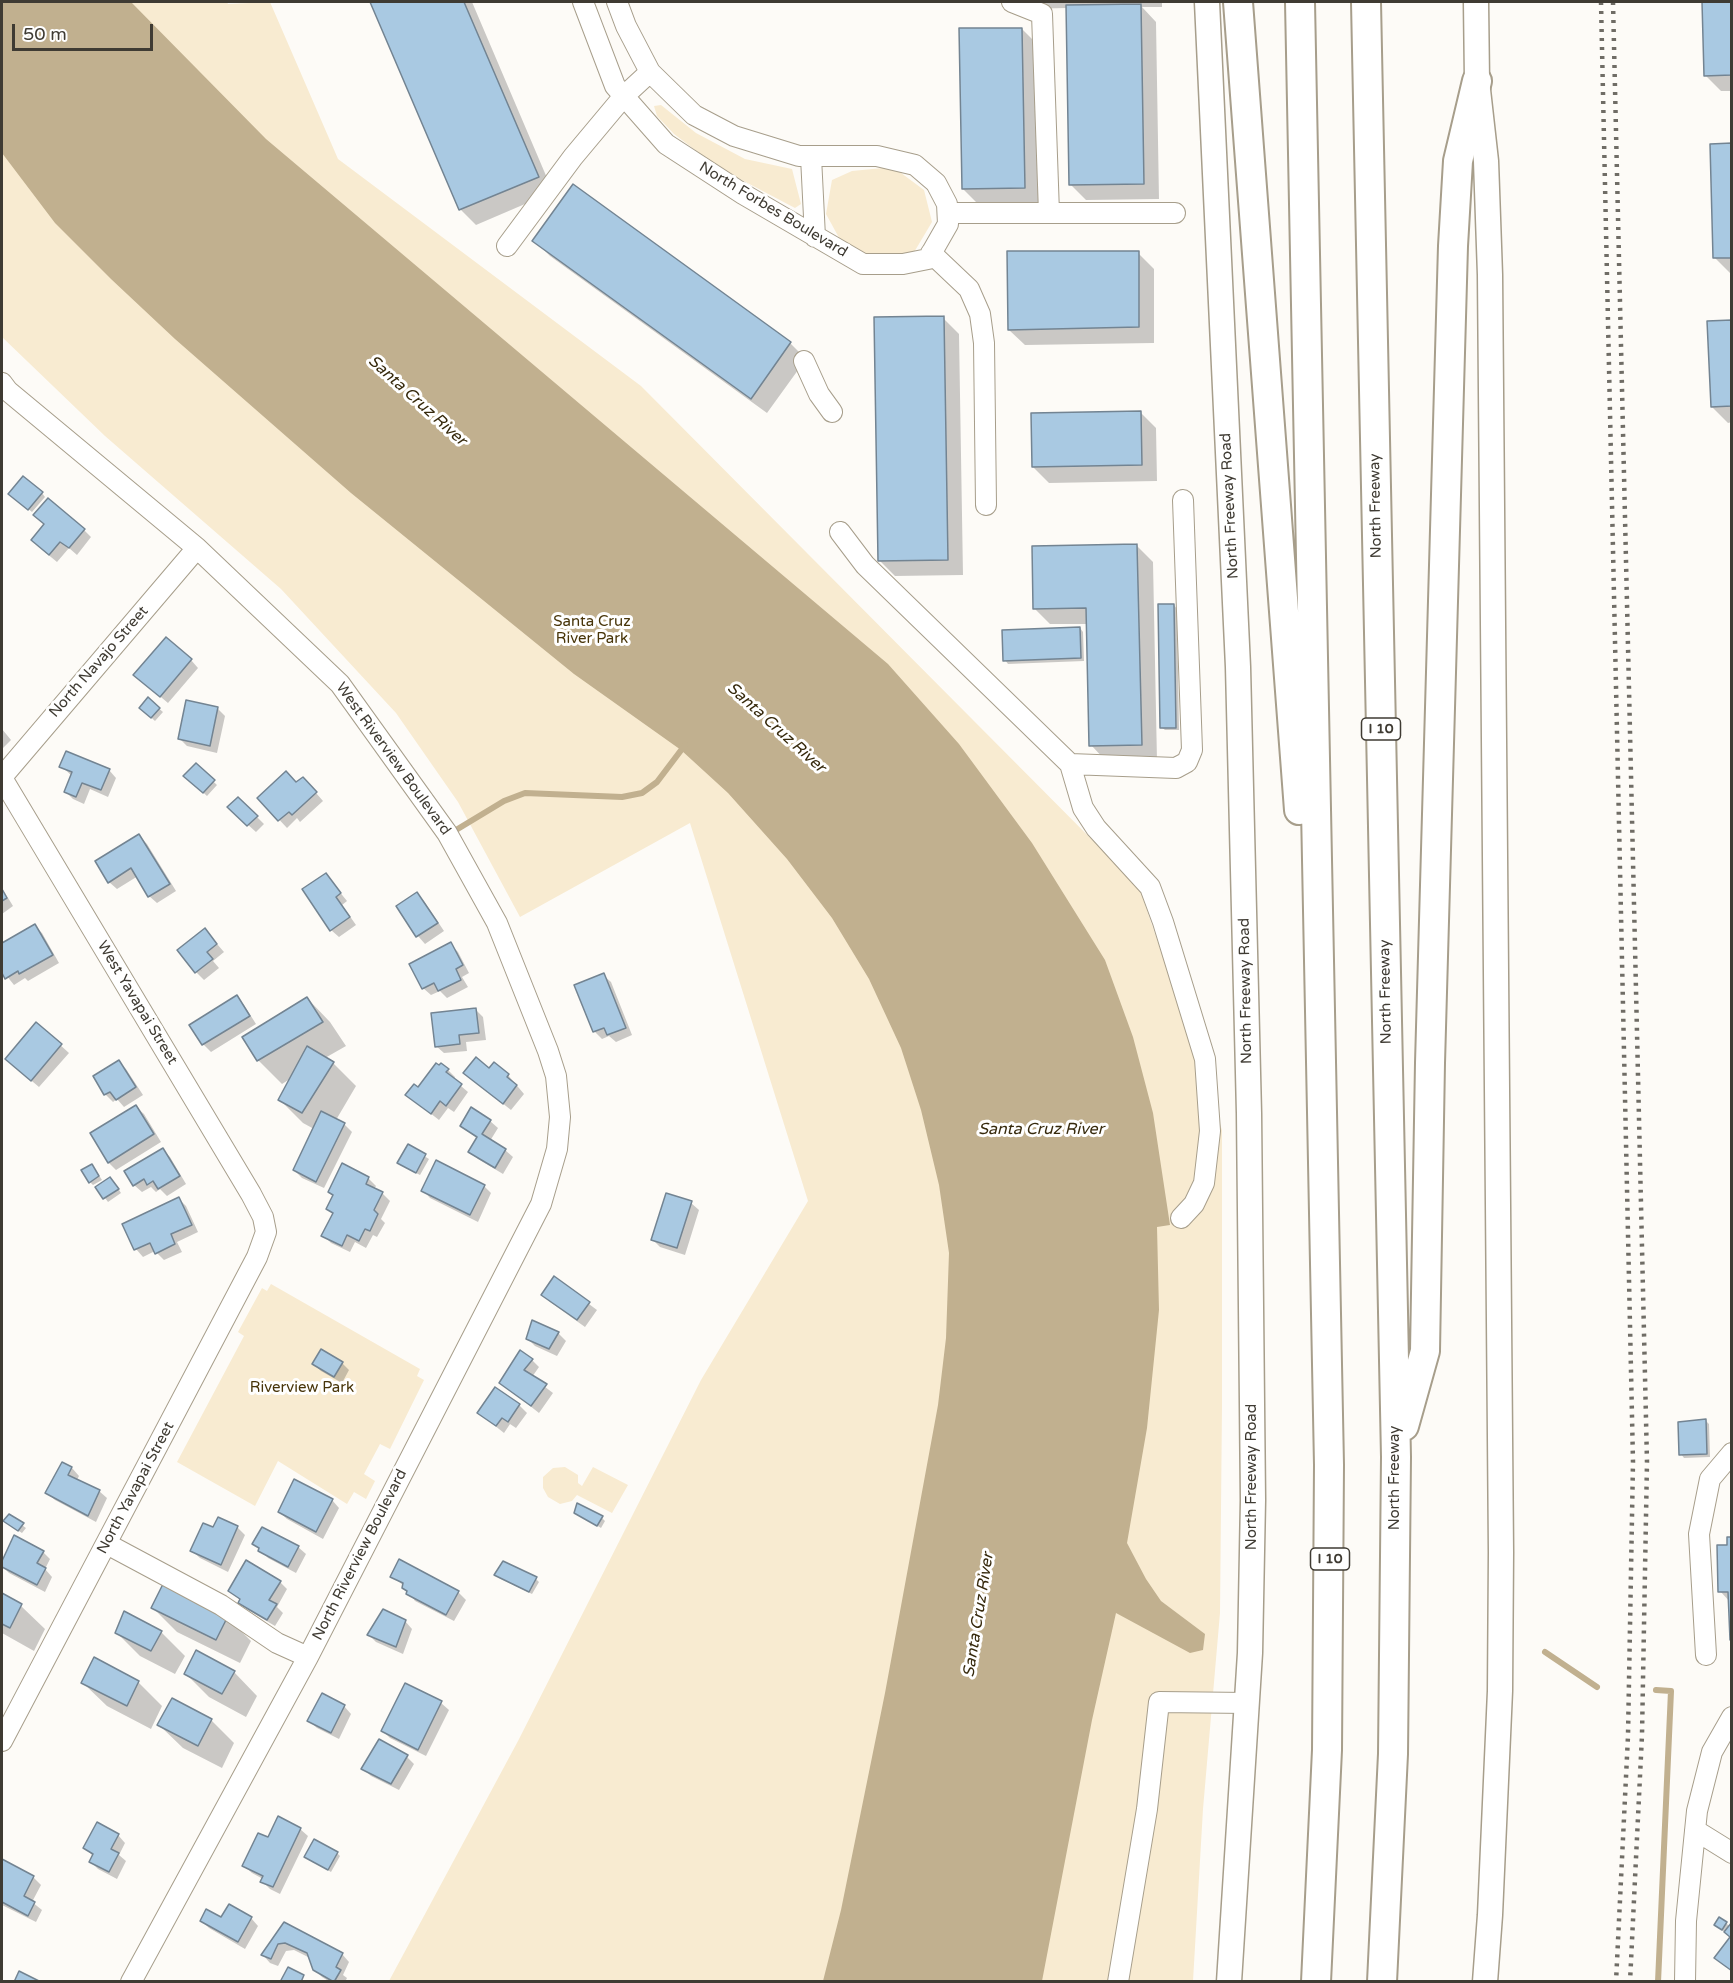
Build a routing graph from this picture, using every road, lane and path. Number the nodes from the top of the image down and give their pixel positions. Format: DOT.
graph roads {
  1 [pos="583,2"];
  2 [pos="617,2"];
  3 [pos="1012,2"];
  4 [pos="1207,2"];
  5 [pos="1238,2"];
  6 [pos="1300,2"];
  7 [pos="1366,2"];
  8 [pos="1476,2"];
  9 [pos="650,72"];
  10 [pos="1477,81"];
  11 [pos="624,96"];
  12 [pos="811,157"];
  13 [pos="948,213"];
  14 [pos="1049,213"];
  15 [pos="1175,213"];
  16 [pos="815,237"];
  17 [pos="507,246"];
  18 [pos="931,253"];
  19 [pos="804,362"];
  20 [pos="2,383"];
  21 [pos="832,412"];
  22 [pos="1183,500"];
  23 [pos="986,505"];
  24 [pos="840,532"];
  25 [pos="197,548"];
  26 [pos="1070,764"];
  27 [pos="2,777"];
  28 [pos="560,1117"];
  29 [pos="1323,1136"];
  30 [pos="1181,1218"];
  31 [pos="266,1232"];
  32 [pos="1731,1453"];
  33 [pos="1395,1457"];
  34 [pos="107,1544"];
  35 [pos="1706,1655"];
  36 [pos="308,1657"];
  37 [pos="1248,1703"];
  38 [pos="1731,1717"];
  39 [pos="2,1742"];
  40 [pos="1695,1830"];
  41 [pos="1731,1853"];
  42 [pos="131,1982"];
  43 [pos="1118,1982"];
  44 [pos="1229,1982"];
  45 [pos="1316,1982"];
  46 [pos="1382,1982"];
  47 [pos="1485,1982"];
  48 [pos="1685,1982"];
  1 -- 11 [label="street, North Forbes Boulevard"];
  2 -- 9 [label="street"];
  3 -- 14 [label="street"];
  4 -- 37 [label="main road, North Freeway Road"];
  5 -- 29 [label="highway"];
  6 -- 29 [label="highway, I 10"];
  7 -- 33 [label="highway, North Freeway / I 10"];
  8 -- 10 [label="main road"];
  9 -- 11 [label="street"];
  9 -- 12 [label="street"];
  10 -- 33 [label="highway"];
  10 -- 47 [label="main road"];
  11 -- 16 [label="street, North Forbes Boulevard"];
  11 -- 17 [label="street"];
  12 -- 13 [label="street"];
  12 -- 16 [label="street"];
  13 -- 14 [label="street"];
  13 -- 18 [label="street"];
  14 -- 15 [label="street"];
  16 -- 18 [label="street, North Forbes Boulevard"];
  18 -- 23 [label="street"];
  19 -- 21 [label="street"];
  20 -- 25 [label="street, West Riverview Boulevard"];
  22 -- 26 [label="street"];
  24 -- 26 [label="street"];
  25 -- 27 [label="street, North Navajo Street"];
  25 -- 28 [label="street, West Riverview Boulevard"];
  26 -- 30 [label="street"];
  27 -- 31 [label="street, West Yavapai Street"];
  28 -- 36 [label="street, North Riverview Boulevard"];
  29 -- 45 [label="highway, I 10"];
  31 -- 34 [label="street, North Yavapai Street"];
  32 -- 35 [label="street"];
  33 -- 46 [label="highway, North Freeway / I 10"];
  34 -- 36 [label="street"];
  34 -- 39 [label="street, North Yavapai Street"];
  36 -- 42 [label="street, North Riverview Boulevard"];
  37 -- 43 [label="street"];
  37 -- 44 [label="main road, North Freeway Road"];
  38 -- 40 [label="street"];
  40 -- 41 [label="street"];
  40 -- 48 [label="street"];
}
